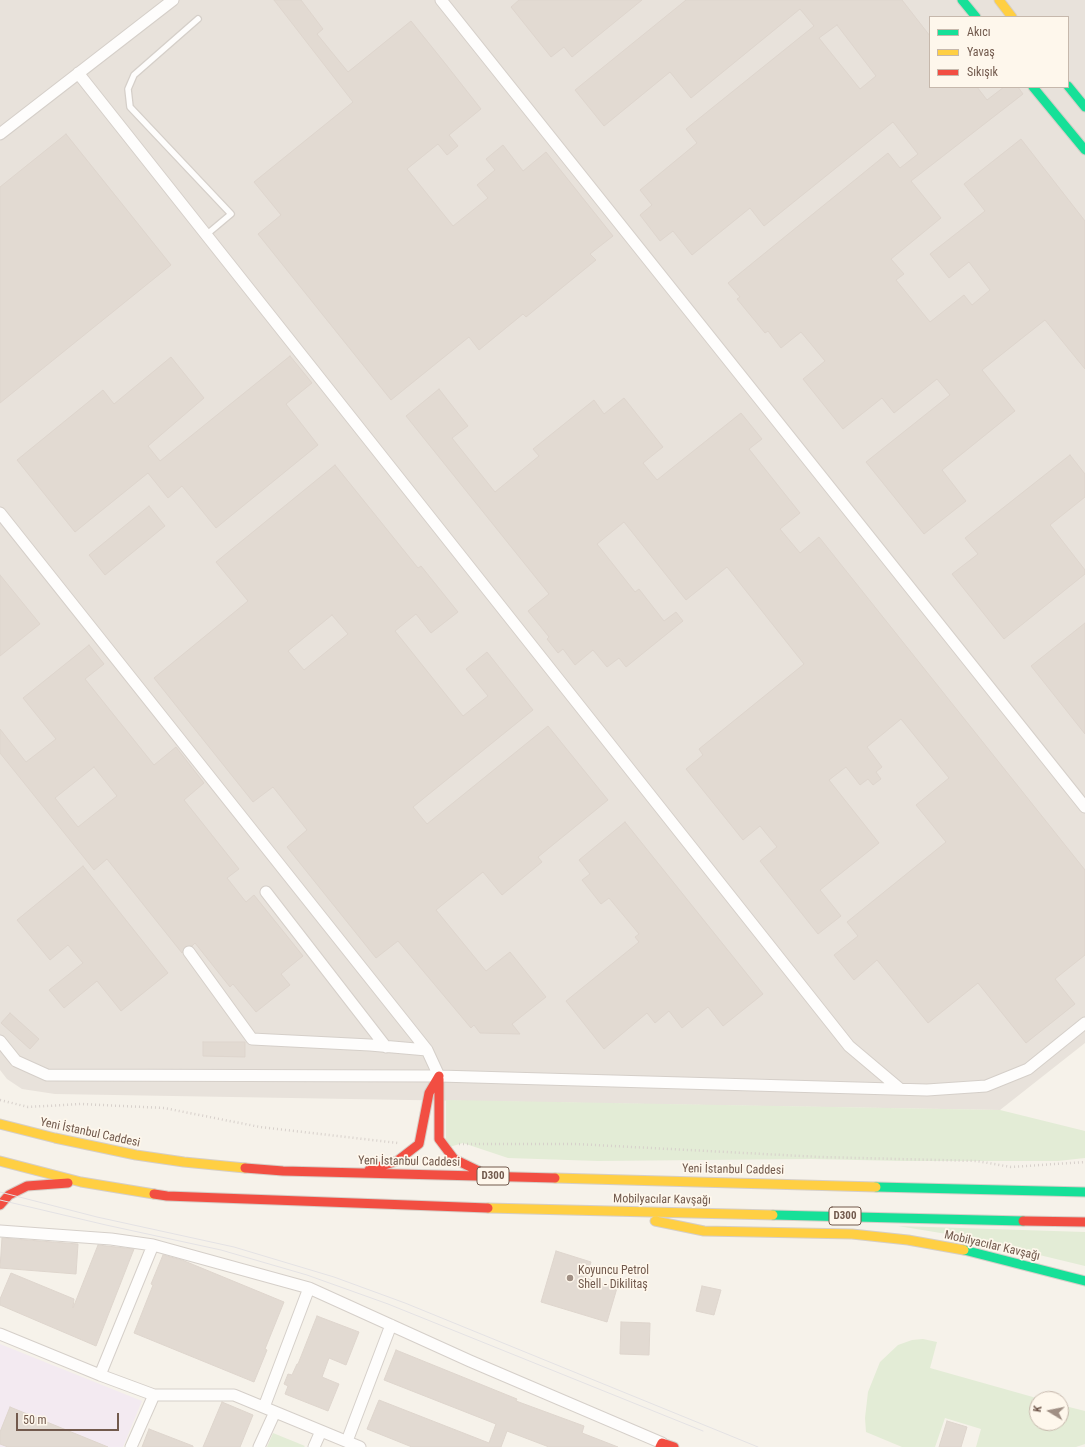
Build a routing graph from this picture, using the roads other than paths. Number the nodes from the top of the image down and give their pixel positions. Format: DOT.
graph roads {
  1 [pos="173,0"];
  2 [pos="441,0"];
  3 [pos="962,0"];
  4 [pos="999,0"];
  5 [pos="975,16"];
  6 [pos="1011,16"];
  7 [pos="198,19"];
  8 [pos="78,73"];
  9 [pos="1069,87"];
  10 [pos="1034,88"];
  11 [pos="1085,107"];
  12 [pos="0,134"];
  13 [pos="1085,150"];
  14 [pos="206,235"];
  15 [pos="0,513"];
  16 [pos="1085,807"];
  17 [pos="266,892"];
  18 [pos="189,952"];
  19 [pos="1085,1023"];
  20 [pos="0,1041"];
  21 [pos="386,1047"];
  22 [pos="427,1050"];
  23 [pos="439,1076"];
  24 [pos="900,1089"];
  25 [pos="0,1124"];
  26 [pos="0,1161"];
  27 [pos="355,1174"];
  28 [pos="488,1176"];
  29 [pos="81,1182"];
  30 [pos="1042,1182"];
  31 [pos="991,1189"];
  32 [pos="1085,1192"];
  33 [pos="0,1205"];
  34 [pos="606,1210"];
  35 [pos="1085,1222"];
  36 [pos="0,1231"];
  37 [pos="152,1245"];
  38 [pos="1085,1281"];
  39 [pos="309,1288"];
  40 [pos="391,1325"];
  41 [pos="0,1334"];
  42 [pos="100,1375"];
  43 [pos="154,1395"];
  44 [pos="264,1407"];
  45 [pos="275,1412"];
  46 [pos="320,1430"];
  47 [pos="347,1441"];
  48 [pos="661,1445"];
  49 [pos="131,1447"];
  50 [pos="260,1447"];
  51 [pos="314,1447"];
  52 [pos="360,1447"];
  53 [pos="674,1447"];
  1 -- 8 [label="street"];
  2 -- 16 [label="street"];
  3 -- 5 [label="main road"];
  4 -- 6 [label="main road"];
  7 -- 14 [label="lane"];
  8 -- 12 [label="street"];
  8 -- 14 [label="street"];
  9 -- 11 [label="main road"];
  10 -- 13 [label="main road"];
  14 -- 24 [label="street"];
  15 -- 22 [label="street"];
  17 -- 21 [label="street"];
  18 -- 21 [label="street"];
  19 -- 24 [label="street"];
  20 -- 23 [label="street"];
  21 -- 22 [label="street"];
  22 -- 23 [label="street"];
  23 -- 24 [label="street"];
  23 -- 27 [label="main road"];
  23 -- 28 [label="main road"];
  25 -- 27 [label="main road, Yeni İstanbul Caddesi / D300"];
  26 -- 29 [label="main road, D300"];
  27 -- 28 [label="main road, Yeni İstanbul Caddesi / D300"];
  28 -- 31 [label="main road, Yeni İstanbul Caddesi / D300"];
  29 -- 33 [label="main road"];
  29 -- 34 [label="main road, D300"];
  30 -- 31 [label="main road, D300"];
  31 -- 32 [label="main road"];
  34 -- 35 [label="main road, Mobilyacılar Kavşağı / D300"];
  34 -- 38 [label="main road, Mobilyacılar Kavşağı"];
  36 -- 37 [label="street"];
  37 -- 39 [label="street"];
  37 -- 42 [label="street"];
  39 -- 40 [label="street"];
  39 -- 44 [label="street"];
  40 -- 47 [label="street"];
  40 -- 48 [label="street"];
  41 -- 42 [label="street"];
  42 -- 43 [label="street"];
  43 -- 44 [label="street"];
  43 -- 49 [label="street"];
  44 -- 45 [label="street"];
  45 -- 46 [label="street"];
  45 -- 50 [label="street"];
  46 -- 47 [label="street"];
  46 -- 51 [label="street"];
  47 -- 52 [label="street"];
  48 -- 53 [label="main road"];
}
